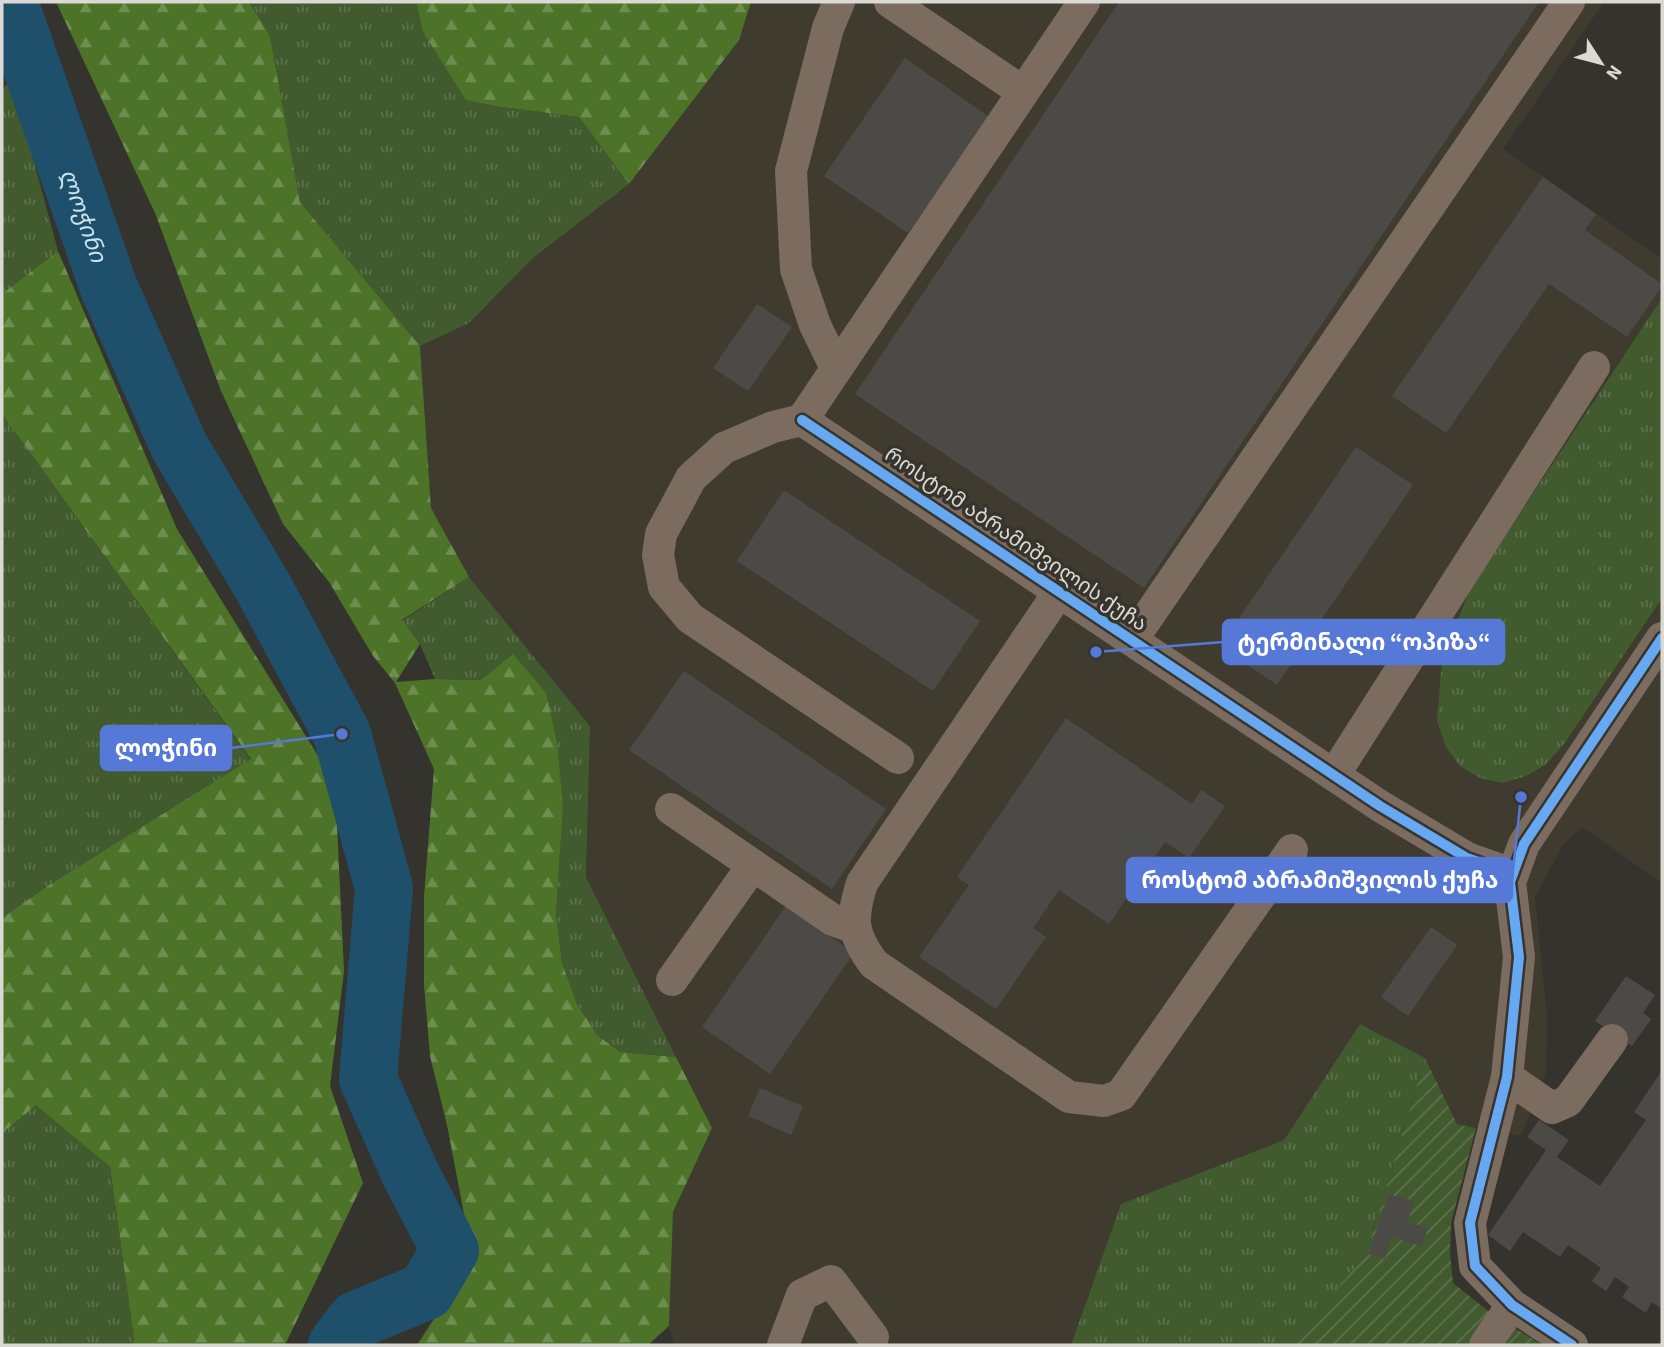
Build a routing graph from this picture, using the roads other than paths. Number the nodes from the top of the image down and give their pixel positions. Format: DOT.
graph roads {
  1 [pos="839,2"];
  2 [pos="890,2"];
  3 [pos="1084,2"];
  4 [pos="1569,2"];
  5 [pos="1023,92"];
  6 [pos="1594,367"];
  7 [pos="836,368"];
  8 [pos="802,419"];
  9 [pos="1059,592"];
  10 [pos="1662,638"];
  11 [pos="1132,640"];
  12 [pos="898,758"];
  13 [pos="1334,775"];
  14 [pos="671,810"];
  15 [pos="1292,850"];
  16 [pos="753,865"];
  17 [pos="1513,874"];
  18 [pos="855,928"];
  19 [pos="672,980"];
  20 [pos="1612,1040"];
  21 [pos="1507,1077"];
  22 [pos="1512,1306"];
  23 [pos="873,1337"];
  24 [pos="783,1345"];
  25 [pos="1485,1345"];
  26 [pos="1572,1345"];
  1 -- 7 [label="street"];
  2 -- 5 [label="street"];
  3 -- 5 [label="street"];
  4 -- 11 [label="street"];
  5 -- 7 [label="street"];
  6 -- 13 [label="street"];
  7 -- 8 [label="street"];
  8 -- 9 [label="street, როსტომ აბრამიშვილის ქუჩა"];
  8 -- 12 [label="street"];
  9 -- 11 [label="street, როსტომ აბრამიშვილის ქუჩა"];
  9 -- 18 [label="street"];
  10 -- 17 [label="street"];
  11 -- 13 [label="street, როსტომ აბრამიშვილის ქუჩა"];
  13 -- 17 [label="street, როსტომ აბრამიშვილის ქუჩა"];
  14 -- 16 [label="street"];
  15 -- 18 [label="street"];
  16 -- 18 [label="street"];
  16 -- 19 [label="street"];
  17 -- 21 [label="street"];
  20 -- 21 [label="street"];
  21 -- 22 [label="street"];
  22 -- 25 [label="street"];
  22 -- 26 [label="street"];
  23 -- 24 [label="street"];
}
